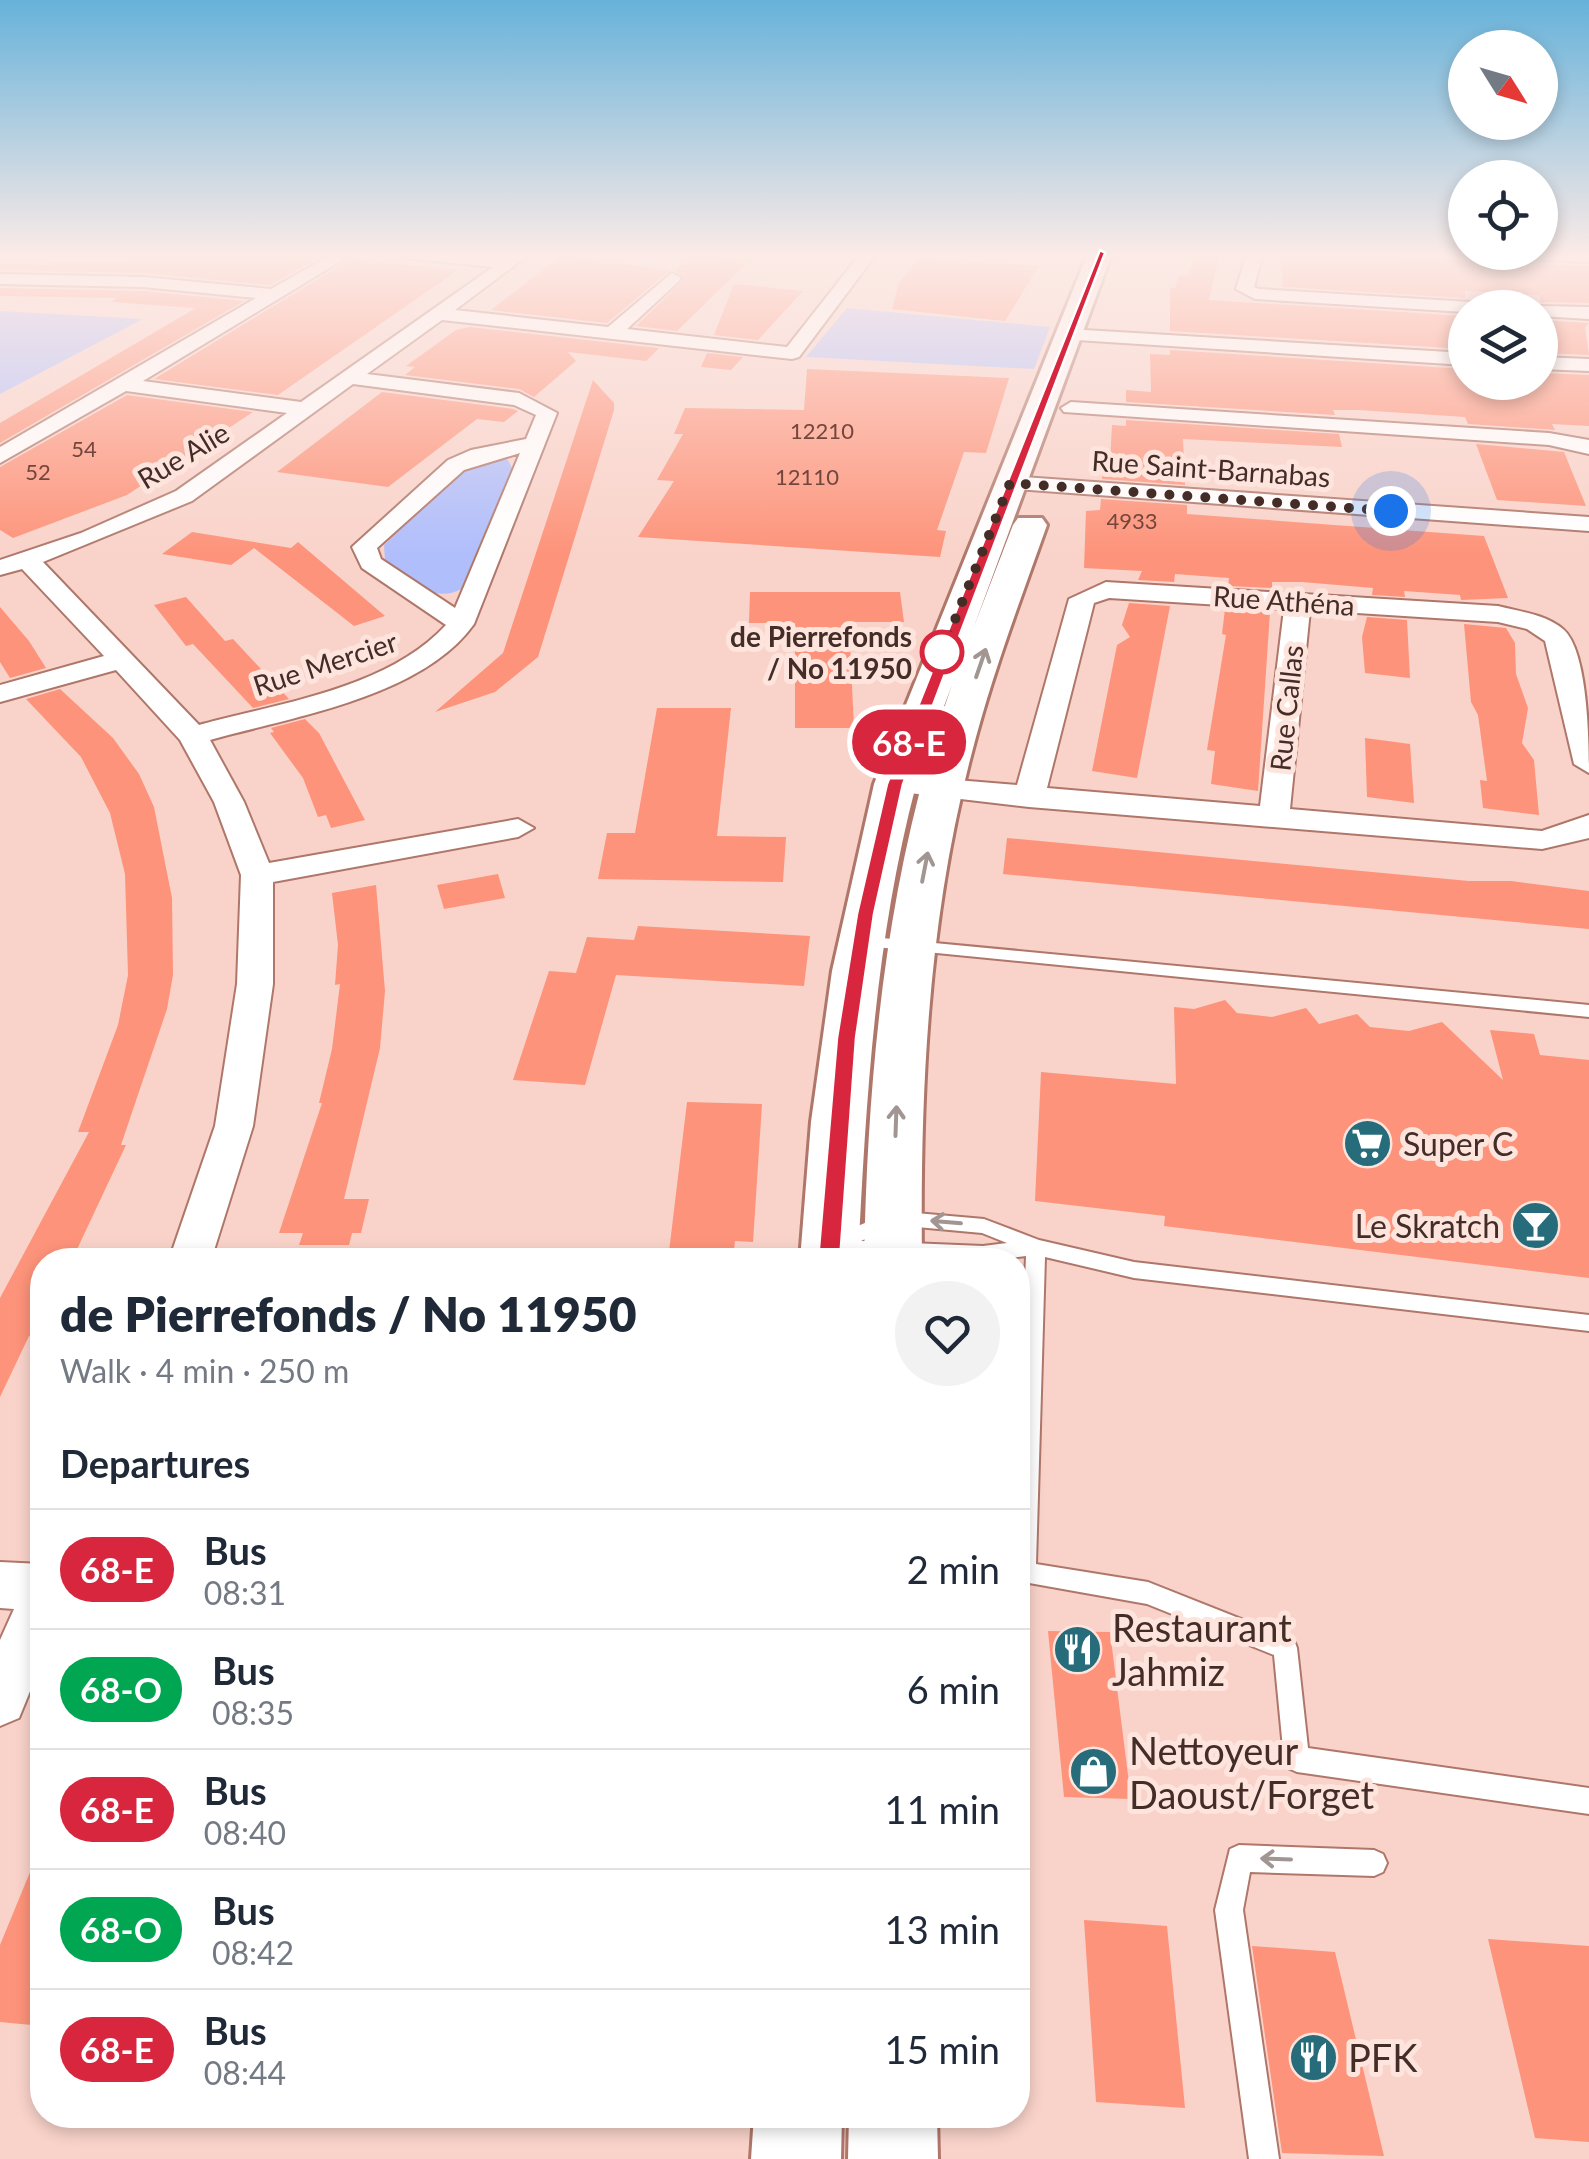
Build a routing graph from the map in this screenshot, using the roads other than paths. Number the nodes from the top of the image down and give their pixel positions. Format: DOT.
graph roads {
  1 [pos="174,354"];
  2 [pos="385,354"];
  3 [pos="1075,354"];
  4 [pos="1079,354"];
  5 [pos="1378,354"];
  6 [pos="1448,358"];
  7 [pos="1558,364"];
  8 [pos="1589,366"];
  9 [pos="353,378"];
  10 [pos="122,384"];
  11 [pos="1071,408"];
  12 [pos="306,409"];
  13 [pos="534,444"];
  14 [pos="1589,447"];
  15 [pos="0,456"];
  16 [pos="1027,485"];
  17 [pos="1589,524"];
  18 [pos="14,564"];
  19 [pos="1298,601"];
  20 [pos="461,624"];
  21 [pos="121,660"];
  22 [pos="0,694"];
  23 [pos="193,736"];
  24 [pos="1589,764"];
  25 [pos="895,784"];
  26 [pos="941,789"];
  27 [pos="1030,798"];
  28 [pos="1274,816"];
  29 [pos="1589,824"];
  30 [pos="518,828"];
  31 [pos="257,875"];
  32 [pos="861,941"];
  33 [pos="912,945"];
  34 [pos="1589,1011"];
  35 [pos="893,1242"];
  36 [pos="1036,1247"];
  37 [pos="194,1248"];
  38 [pos="829,1248"];
  39 [pos="836,1248"];
  40 [pos="858,1248"];
  41 [pos="938,1248"];
  42 [pos="1028,1248"];
  43 [pos="1589,1323"];
  44 [pos="1030,1410"];
  45 [pos="1030,1574"];
  46 [pos="0,1585"];
  47 [pos="30,1586"];
  48 [pos="30,1631"];
  49 [pos="0,1700"];
  50 [pos="1589,1801"];
  51 [pos="1374,1863"];
  52 [pos="797,2128"];
  53 [pos="893,2128"];
  54 [pos="796,2159"];
  55 [pos="893,2159"];
  56 [pos="1264,2159"];
  1 -- 10 [label="street"];
  2 -- 9 [label="street, Rue Alie"];
  3 -- 16 [label="main road"];
  4 -- 11 [label="main road"];
  5 -- 6 [label="street"];
  7 -- 8 [label="street"];
  9 -- 12 [label="street, Rue Alie"];
  9 -- 13 [label="street, Rue Mercier"];
  10 -- 12 [label="street"];
  10 -- 15 [label="street"];
  11 -- 14 [label="street, Rue Saint-Barnabas"];
  11 -- 16 [label="main road"];
  12 -- 18 [label="street, Rue Alie"];
  13 -- 20 [label="street, Rue Mercier"];
  13 -- 20 [label="street, Rue Mercier"];
  16 -- 17 [label="street, Rue Saint-Barnabas"];
  16 -- 25 [label="main road"];
  26 -- 16 [label="main road, one-way"];
  18 -- 21 [label="street"];
  19 -- 24 [label="street, Rue Athéna"];
  19 -- 27 [label="street, Rue Athéna"];
  19 -- 28 [label="street, Rue Callas"];
  20 -- 23 [label="street, Rue Mercier"];
  21 -- 22 [label="street"];
  21 -- 23 [label="street"];
  23 -- 31 [label="street"];
  25 -- 26 [label="street"];
  25 -- 32 [label="main road"];
  26 -- 27 [label="street"];
  33 -- 26 [label="main road, one-way"];
  27 -- 28 [label="street"];
  28 -- 29 [label="street"];
  30 -- 31 [label="street"];
  31 -- 37 [label="street"];
  32 -- 33 [label="lane"];
  32 -- 38 [label="main road"];
  33 -- 34 [label="lane"];
  35 -- 33 [label="main road, one-way"];
  36 -- 35 [label="lane, one-way"];
  35 -- 39 [label="lane"];
  35 -- 40 [label="lane"];
  35 -- 41 [label="lane"];
  36 -- 42 [label="lane"];
  36 -- 43 [label="lane"];
  36 -- 44 [label="lane"];
  45 -- 50 [label="lane"];
  46 -- 47 [label="street"];
  48 -- 49 [label="street"];
  51 -- 56 [label="lane, one-way"];
  52 -- 54 [label="main road"];
  53 -- 55 [label="main road"];
}
